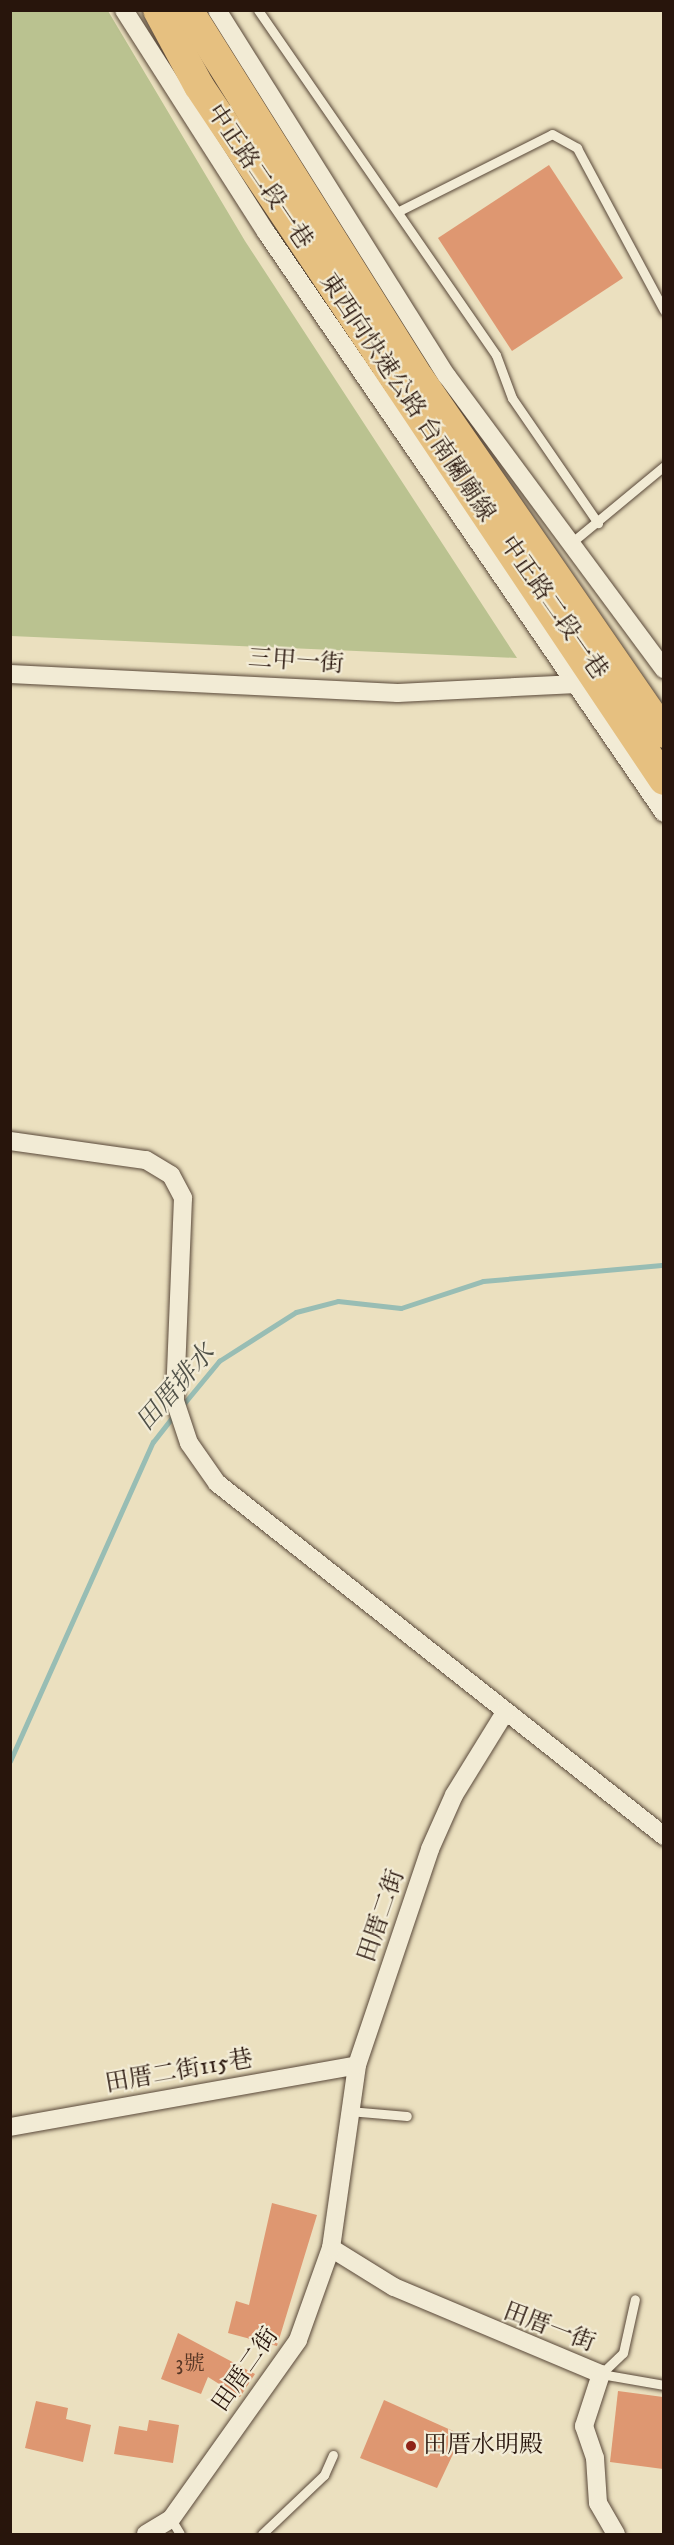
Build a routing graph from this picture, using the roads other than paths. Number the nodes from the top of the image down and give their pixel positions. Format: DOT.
graph roads {
  1 [pos="124,10"];
  2 [pos="158,10"];
  3 [pos="188,10"];
  4 [pos="217,10"];
  5 [pos="258,10"];
  6 [pos="399,212"];
  7 [pos="663,310"];
  8 [pos="663,466"];
  9 [pos="598,523"];
  10 [pos="570,543"];
  11 [pos="663,669"];
  12 [pos="10,674"];
  13 [pos="578,684"];
  14 [pos="663,733"];
  15 [pos="663,780"];
  16 [pos="663,813"];
  17 [pos="10,1141"];
  18 [pos="504,1714"];
  19 [pos="663,1836"];
  20 [pos="357,2065"];
  21 [pos="347,2110"];
  22 [pos="407,2115"];
  23 [pos="10,2127"];
  24 [pos="331,2248"];
  25 [pos="635,2299"];
  26 [pos="600,2374"];
  27 [pos="663,2385"];
  28 [pos="333,2455"];
  29 [pos="175,2527"];
  30 [pos="146,2535"];
  31 [pos="262,2535"];
  32 [pos="616,2535"];
  1 -- 13 [label="street, 中正路二段一巷"];
  2 -- 15 [label="highway, 東西向快速公路 台南關廟線"];
  3 -- 14 [label="highway, 東西向快速公路 台南關廟線"];
  4 -- 10 [label="street, 中正路二段一巷"];
  5 -- 6 [label="lane"];
  6 -- 7 [label="lane"];
  6 -- 9 [label="lane"];
  8 -- 9 [label="lane"];
  9 -- 10 [label="lane"];
  10 -- 11 [label="street, 中正路二段一巷"];
  12 -- 13 [label="street, 三甲一街"];
  13 -- 16 [label="street, 中正路二段一巷"];
  17 -- 18 [label="street"];
  18 -- 19 [label="street"];
  18 -- 20 [label="street, 田厝二街"];
  20 -- 21 [label="street, 田厝二街"];
  20 -- 23 [label="street, 田厝二街115巷"];
  21 -- 22 [label="lane"];
  21 -- 24 [label="street, 田厝二街"];
  24 -- 26 [label="street, 田厝一街"];
  24 -- 29 [label="street, 田厝二街"];
  25 -- 26 [label="lane"];
  26 -- 27 [label="lane"];
  26 -- 32 [label="street, 田厝一街"];
  28 -- 31 [label="lane"];
  29 -- 30 [label="street, 田厝二街"];
}
